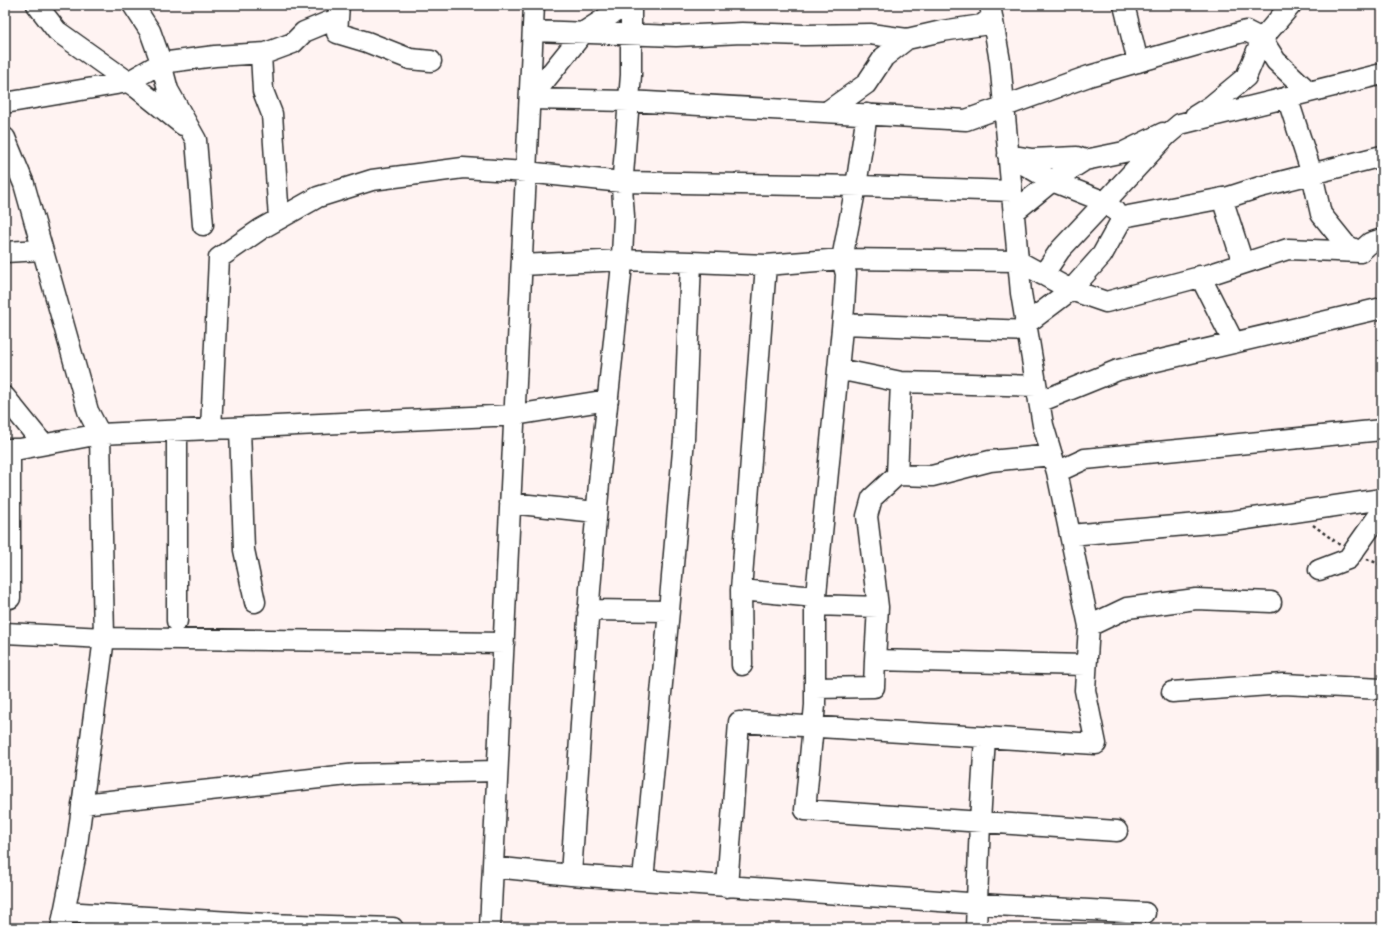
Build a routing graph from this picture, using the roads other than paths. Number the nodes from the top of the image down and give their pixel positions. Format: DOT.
graph roads {
  1 [pos="37,5"];
  2 [pos="133,5"];
  3 [pos="339,5"];
  4 [pos="534,5"];
  5 [pos="626,5"];
  6 [pos="631,5"];
  7 [pos="1124,5"];
  8 [pos="1273,5"];
  9 [pos="1291,5"];
  10 [pos="991,11"];
  11 [pos="328,22"];
  12 [pos="533,31"];
  13 [pos="584,32"];
  14 [pos="632,35"];
  15 [pos="908,39"];
  16 [pos="1262,39"];
  17 [pos="261,54"];
  18 [pos="431,61"];
  19 [pos="1138,62"];
  20 [pos="161,63"];
  21 [pos="1382,74"];
  22 [pos="128,82"];
  23 [pos="1310,92"];
  24 [pos="1287,98"];
  25 [pos="530,99"];
  26 [pos="629,101"];
  27 [pos="5,103"];
  28 [pos="1004,105"];
  29 [pos="828,112"];
  30 [pos="867,114"];
  31 [pos="1180,124"];
  32 [pos="5,138"];
  33 [pos="196,140"];
  34 [pos="1008,155"];
  35 [pos="1382,156"];
  36 [pos="1085,160"];
  37 [pos="526,172"];
  38 [pos="1312,174"];
  39 [pos="1052,181"];
  40 [pos="622,182"];
  41 [pos="856,186"];
  42 [pos="1012,191"];
  43 [pos="1222,198"];
  44 [pos="1105,202"];
  45 [pos="1014,212"];
  46 [pos="1123,217"];
  47 [pos="279,219"];
  48 [pos="203,225"];
  49 [pos="1382,239"];
  50 [pos="42,250"];
  51 [pos="5,252"];
  52 [pos="1360,252"];
  53 [pos="842,258"];
  54 [pos="622,260"];
  55 [pos="691,262"];
  56 [pos="1018,262"];
  57 [pos="1243,263"];
  58 [pos="522,265"];
  59 [pos="766,265"];
  60 [pos="1043,275"];
  61 [pos="1200,276"];
  62 [pos="1071,290"];
  63 [pos="1382,308"];
  64 [pos="843,324"];
  65 [pos="1027,328"];
  66 [pos="1234,343"];
  67 [pos="838,369"];
  68 [pos="901,382"];
  69 [pos="1038,394"];
  70 [pos="5,397"];
  71 [pos="608,400"];
  72 [pos="515,415"];
  73 [pos="240,428"];
  74 [pos="211,429"];
  75 [pos="1382,430"];
  76 [pos="177,431"];
  77 [pos="100,434"];
  78 [pos="43,444"];
  79 [pos="7,449"];
  80 [pos="1055,464"];
  81 [pos="896,475"];
  82 [pos="1382,500"];
  83 [pos="510,503"];
  84 [pos="1382,511"];
  85 [pos="596,512"];
  86 [pos="1070,535"];
  87 [pos="1319,570"];
  88 [pos="741,590"];
  89 [pos="10,598"];
  90 [pos="815,601"];
  91 [pos="255,602"];
  92 [pos="1271,602"];
  93 [pos="878,607"];
  94 [pos="588,610"];
  95 [pos="670,611"];
  96 [pos="177,621"];
  97 [pos="1089,626"];
  98 [pos="5,633"];
  99 [pos="104,638"];
  100 [pos="504,643"];
  101 [pos="875,660"];
  102 [pos="742,665"];
  103 [pos="1086,665"];
  104 [pos="815,688"];
  105 [pos="1382,689"];
  106 [pos="1172,692"];
  107 [pos="813,726"];
  108 [pos="985,737"];
  109 [pos="497,771"];
  110 [pos="82,804"];
  111 [pos="980,822"];
  112 [pos="1118,831"];
  113 [pos="493,867"];
  114 [pos="571,875"];
  115 [pos="643,880"];
  116 [pos="727,887"];
  117 [pos="977,904"];
  118 [pos="1145,913"];
  119 [pos="63,920"];
  120 [pos="393,928"];
  121 [pos="490,928"];
  122 [pos="976,928"];
  1 -- 22 [label="street"];
  2 -- 20 [label="street"];
  3 -- 18 [label="street"];
  4 -- 12 [label="street"];
  5 -- 13 [label="street"];
  6 -- 14 [label="street"];
  7 -- 19 [label="street"];
  8 -- 16 [label="street"];
  9 -- 16 [label="street"];
  10 -- 15 [label="street"];
  10 -- 28 [label="street"];
  11 -- 17 [label="street"];
  12 -- 13 [label="street"];
  12 -- 25 [label="street"];
  13 -- 14 [label="street"];
  13 -- 25 [label="street"];
  14 -- 15 [label="street"];
  14 -- 26 [label="street"];
  15 -- 29 [label="street"];
  16 -- 19 [label="street"];
  16 -- 23 [label="street"];
  16 -- 31 [label="street"];
  17 -- 20 [label="street"];
  17 -- 47 [label="street"];
  19 -- 28 [label="street"];
  20 -- 22 [label="street"];
  20 -- 33 [label="street"];
  21 -- 23 [label="street"];
  22 -- 27 [label="street"];
  22 -- 33 [label="street"];
  23 -- 24 [label="street"];
  24 -- 31 [label="street"];
  24 -- 38 [label="street"];
  25 -- 26 [label="street"];
  25 -- 37 [label="street"];
  26 -- 29 [label="street"];
  26 -- 40 [label="street"];
  28 -- 30 [label="street"];
  28 -- 34 [label="street"];
  29 -- 30 [label="street"];
  30 -- 41 [label="street"];
  31 -- 36 [label="street"];
  31 -- 44 [label="street"];
  32 -- 50 [label="street"];
  33 -- 48 [label="street"];
  34 -- 36 [label="street"];
  34 -- 39 [label="street"];
  34 -- 42 [label="street"];
  35 -- 38 [label="street"];
  36 -- 39 [label="street"];
  37 -- 40 [label="street"];
  37 -- 47 [label="street"];
  37 -- 58 [label="street"];
  38 -- 43 [label="street"];
  38 -- 52 [label="street"];
  39 -- 44 [label="street"];
  39 -- 45 [label="street"];
  40 -- 41 [label="street"];
  40 -- 54 [label="street"];
  41 -- 42 [label="street"];
  41 -- 53 [label="street"];
  42 -- 45 [label="street"];
  43 -- 46 [label="street"];
  43 -- 57 [label="street"];
  44 -- 46 [label="street"];
  44 -- 60 [label="street"];
  45 -- 56 [label="street"];
  46 -- 62 [label="street"];
  47 -- 74 [label="street"];
  49 -- 52 [label="street"];
  50 -- 51 [label="street"];
  50 -- 77 [label="street"];
  52 -- 57 [label="street"];
  53 -- 56 [label="street"];
  53 -- 59 [label="street"];
  53 -- 64 [label="street"];
  54 -- 55 [label="street"];
  54 -- 58 [label="street"];
  54 -- 71 [label="street"];
  55 -- 59 [label="street"];
  55 -- 95 [label="street"];
  56 -- 60 [label="street"];
  56 -- 65 [label="street"];
  57 -- 61 [label="street"];
  58 -- 72 [label="street"];
  59 -- 88 [label="street"];
  60 -- 62 [label="street"];
  61 -- 62 [label="street"];
  61 -- 66 [label="street"];
  62 -- 65 [label="street"];
  63 -- 66 [label="street"];
  64 -- 65 [label="street"];
  64 -- 67 [label="street"];
  65 -- 69 [label="street"];
  66 -- 69 [label="street"];
  67 -- 68 [label="street"];
  67 -- 90 [label="street"];
  68 -- 69 [label="street"];
  68 -- 81 [label="street"];
  69 -- 80 [label="street"];
  70 -- 78 [label="street"];
  71 -- 72 [label="street"];
  71 -- 85 [label="street"];
  72 -- 73 [label="street"];
  72 -- 83 [label="street"];
  73 -- 74 [label="street"];
  73 -- 91 [label="street"];
  74 -- 76 [label="street"];
  75 -- 80 [label="street"];
  76 -- 77 [label="street"];
  76 -- 96 [label="street"];
  77 -- 78 [label="street"];
  77 -- 99 [label="street"];
  78 -- 79 [label="street"];
  79 -- 89 [label="street"];
  80 -- 81 [label="street"];
  80 -- 86 [label="street"];
  81 -- 93 [label="street"];
  82 -- 86 [label="street"];
  83 -- 85 [label="street"];
  83 -- 100 [label="street"];
  84 -- 87 [label="street"];
  85 -- 94 [label="street"];
  86 -- 97 [label="street"];
  88 -- 90 [label="street"];
  88 -- 102 [label="street"];
  90 -- 93 [label="street"];
  90 -- 104 [label="street"];
  92 -- 97 [label="street"];
  93 -- 101 [label="street"];
  94 -- 95 [label="street"];
  94 -- 114 [label="street"];
  95 -- 115 [label="street"];
  97 -- 103 [label="street"];
  98 -- 99 [label="street"];
  99 -- 100 [label="street"];
  99 -- 110 [label="street"];
  100 -- 109 [label="street"];
  101 -- 103 [label="street"];
  101 -- 104 [label="street"];
  103 -- 108 [label="street"];
  104 -- 107 [label="street"];
  105 -- 106 [label="street"];
  107 -- 108 [label="street"];
  107 -- 111 [label="street"];
  107 -- 116 [label="street"];
  108 -- 111 [label="street"];
  109 -- 110 [label="street"];
  109 -- 113 [label="street"];
  110 -- 119 [label="street"];
  111 -- 112 [label="street"];
  111 -- 117 [label="street"];
  113 -- 114 [label="street"];
  113 -- 121 [label="street"];
  114 -- 115 [label="street"];
  115 -- 116 [label="street"];
  116 -- 117 [label="street"];
  117 -- 118 [label="street"];
  117 -- 122 [label="street"];
  119 -- 120 [label="street"];
}
